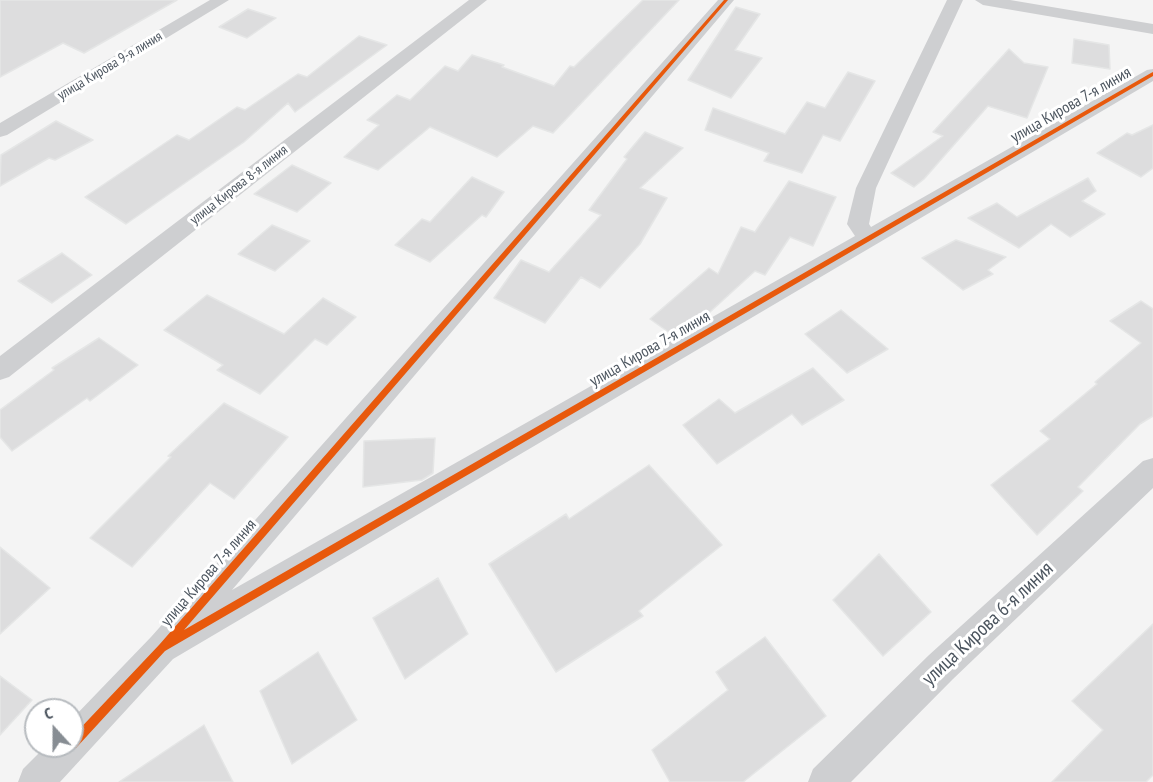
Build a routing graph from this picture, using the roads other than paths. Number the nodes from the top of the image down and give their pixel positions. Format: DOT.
graph roads {
  1 [pos="221,0"];
  2 [pos="479,0"];
  3 [pos="726,0"];
  4 [pos="955,0"];
  5 [pos="983,0"];
  6 [pos="1153,30"];
  7 [pos="1153,74"];
  8 [pos="0,131"];
  9 [pos="867,238"];
  10 [pos="0,370"];
  11 [pos="1153,470"];
  12 [pos="162,648"];
  13 [pos="84,731"];
  14 [pos="59,758"];
  15 [pos="36,782"];
  16 [pos="826,782"];
  1 -- 8 [label="street, улица Кирова 9-я линия"];
  2 -- 10 [label="street, улица Кирова 8-я линия"];
  3 -- 12 [label="street, улица Кирова 7-я линия"];
  4 -- 9 [label="street"];
  5 -- 6 [label="street"];
  7 -- 9 [label="street, улица Кирова 7-я линия"];
  9 -- 12 [label="street, улица Кирова 7-я линия"];
  11 -- 16 [label="street, улица Кирова 6-я линия"];
  12 -- 13 [label="street, улица Кирова 7-я линия"];
  14 -- 15 [label="street, улица Кирова 7-я линия"];
}
